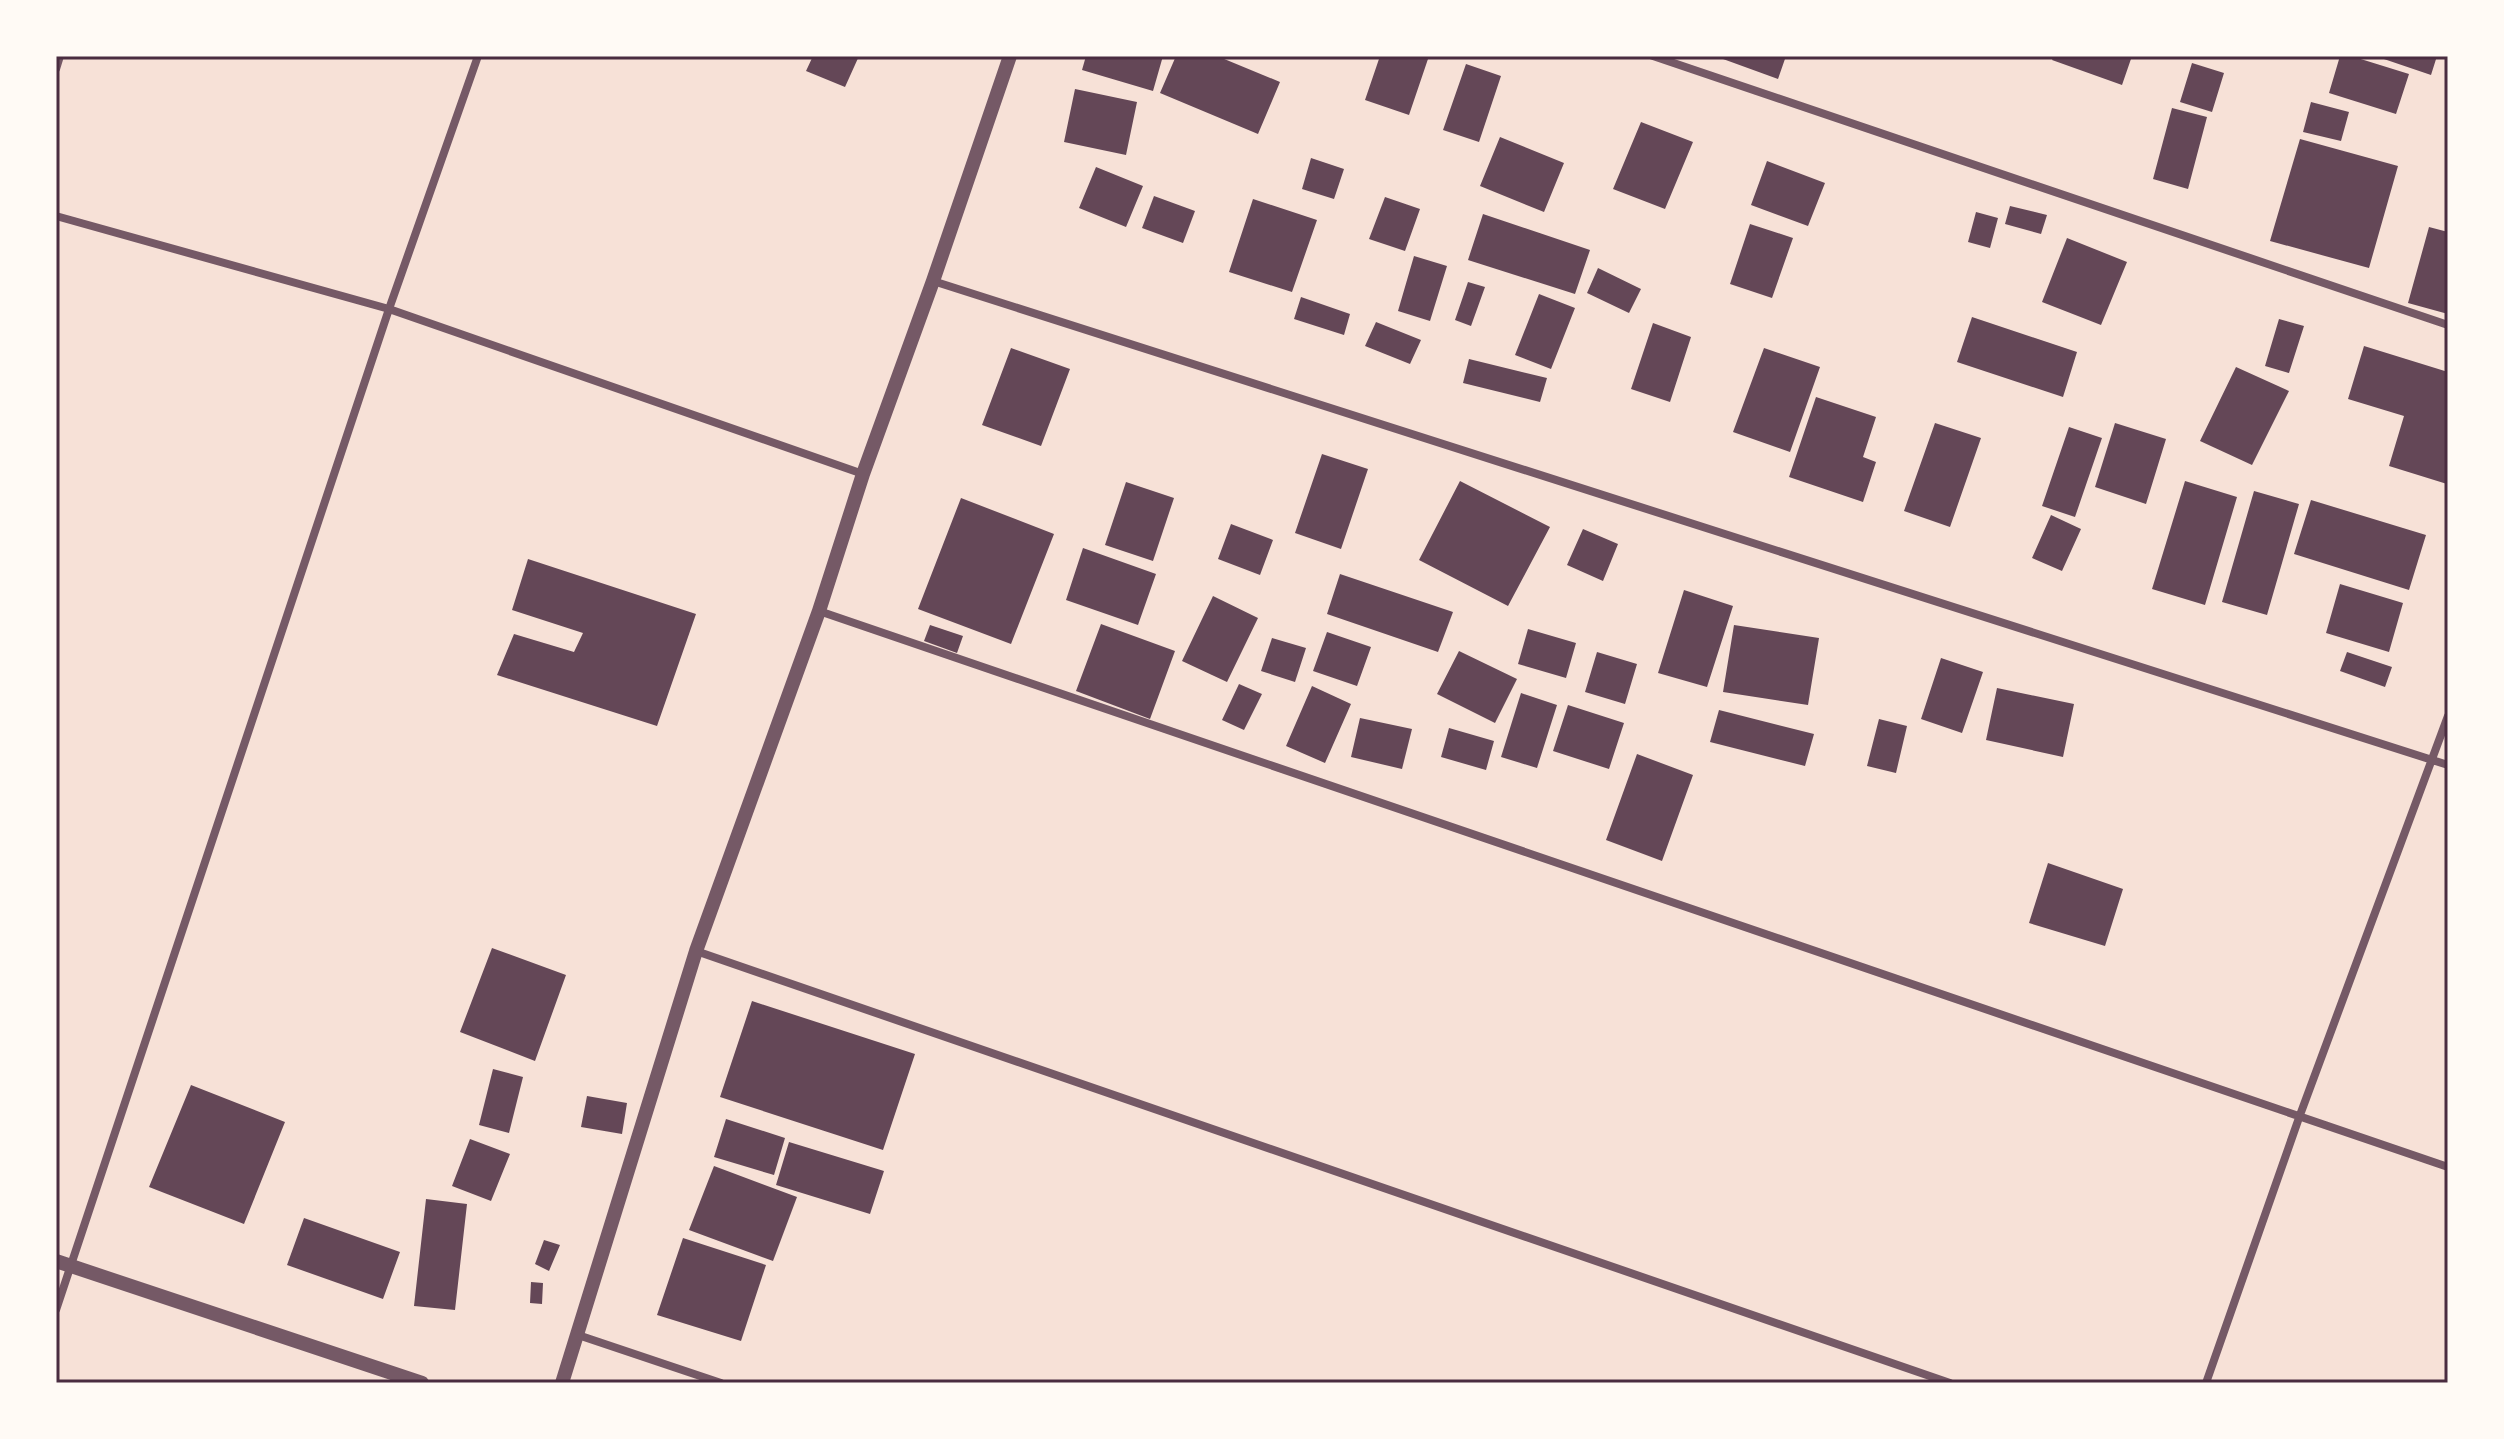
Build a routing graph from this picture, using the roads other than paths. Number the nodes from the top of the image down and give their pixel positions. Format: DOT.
graph roads {
  1 [pos="60,56"];
  2 [pos="478,56"];
  3 [pos="1010,56"];
  4 [pos="1653,56"];
  5 [pos="56,69"];
  6 [pos="56,216"];
  7 [pos="933,281"];
  8 [pos="389,309"];
  9 [pos="2448,325"];
  10 [pos="863,474"];
  11 [pos="819,611"];
  12 [pos="2448,716"];
  13 [pos="2433,760"];
  14 [pos="2448,765"];
  15 [pos="696,951"];
  16 [pos="2300,1115"];
  17 [pos="2448,1167"];
  18 [pos="56,1261"];
  19 [pos="72,1266"];
  20 [pos="56,1310"];
  21 [pos="578,1335"];
  22 [pos="422,1383"];
  23 [pos="562,1383"];
  24 [pos="721,1383"];
  25 [pos="1950,1383"];
  26 [pos="2206,1383"];
  1 -- 5 [label="street"];
  2 -- 8 [label="street"];
  3 -- 7 [label="street"];
  4 -- 9 [label="street"];
  6 -- 8 [label="street"];
  7 -- 10 [label="street"];
  7 -- 13 [label="street"];
  8 -- 10 [label="street"];
  8 -- 19 [label="street"];
  10 -- 11 [label="street"];
  11 -- 15 [label="street"];
  11 -- 16 [label="street"];
  12 -- 13 [label="street"];
  13 -- 14 [label="street"];
  13 -- 16 [label="street"];
  15 -- 21 [label="street"];
  15 -- 25 [label="street"];
  16 -- 17 [label="street"];
  16 -- 26 [label="street"];
  18 -- 19 [label="street"];
  19 -- 20 [label="street"];
  19 -- 22 [label="street"];
  21 -- 23 [label="street"];
  21 -- 24 [label="street"];
}
